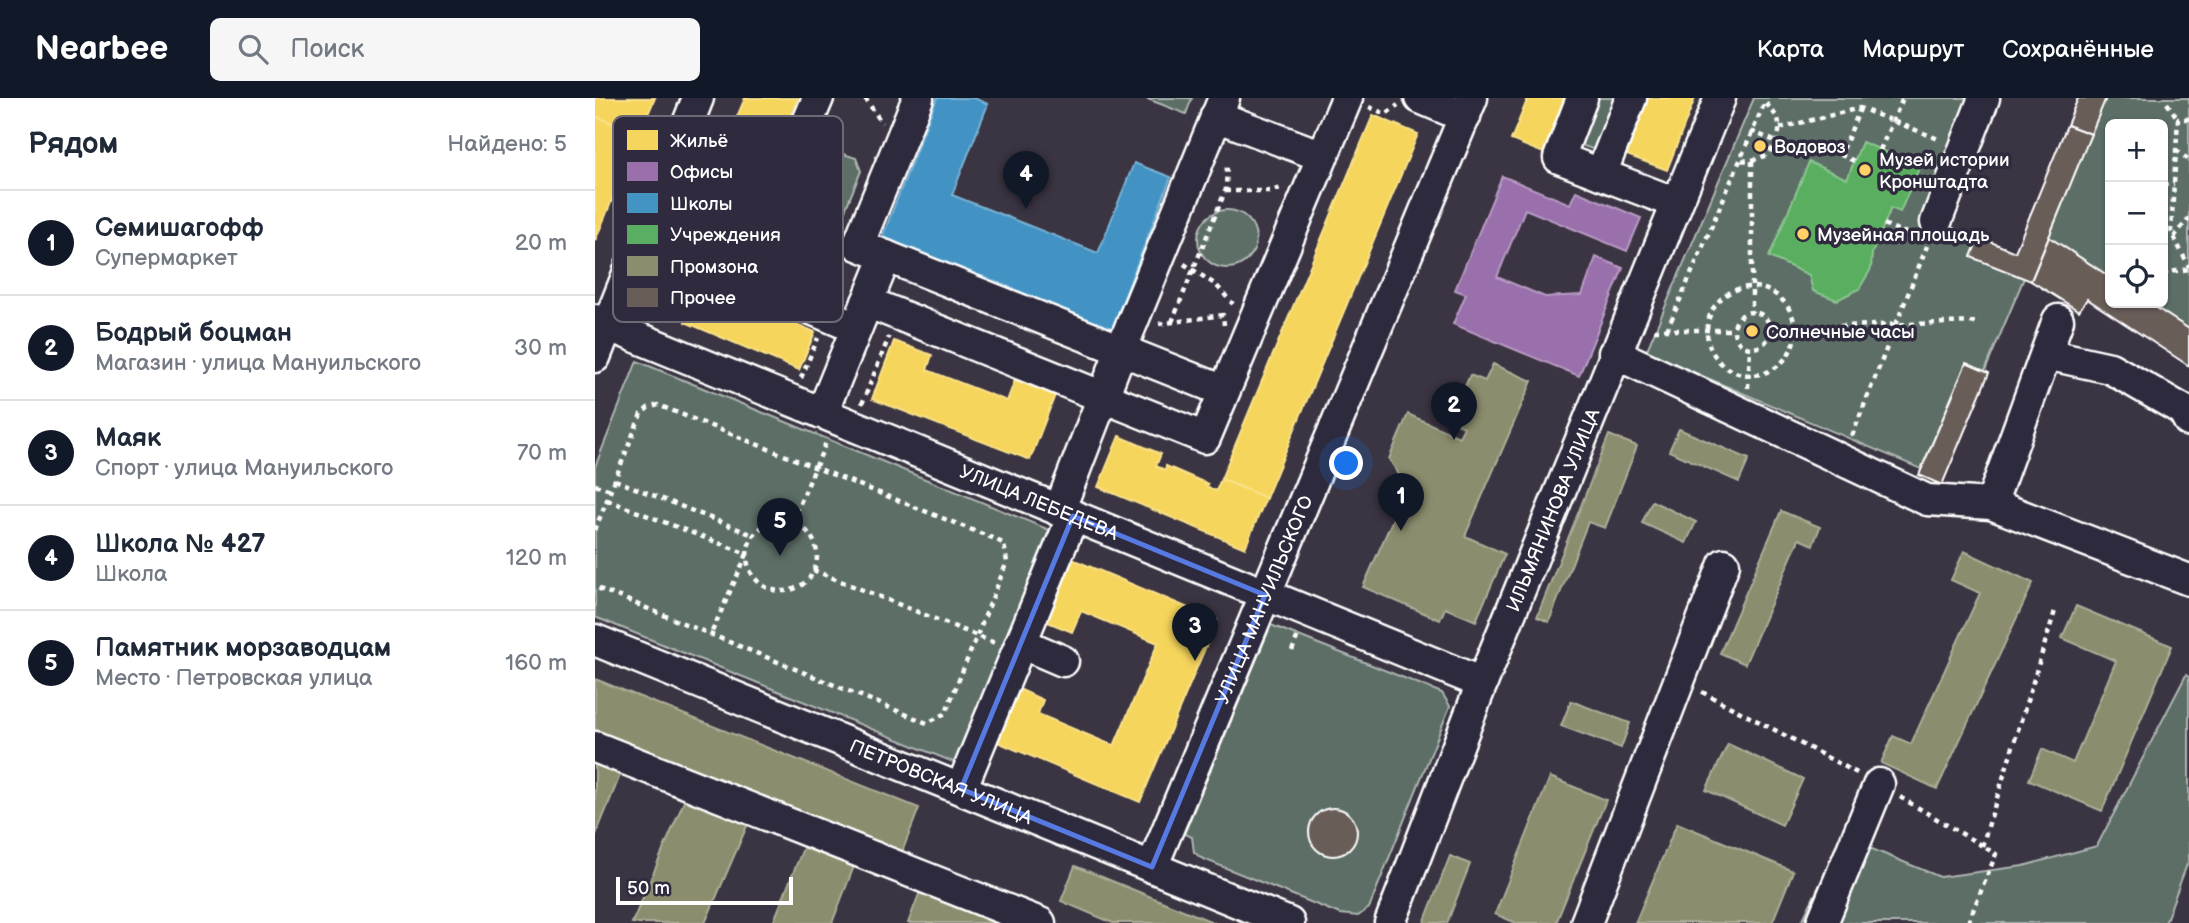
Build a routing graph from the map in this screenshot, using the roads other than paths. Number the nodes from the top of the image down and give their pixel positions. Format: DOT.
graph roads {
  1 [pos="698,98"];
  2 [pos="818,98"];
  3 [pos="918,98"];
  4 [pos="1419,98"];
  5 [pos="1582,98"];
  6 [pos="1631,98"];
  7 [pos="1720,98"];
  8 [pos="1984,98"];
  9 [pos="1220,107"];
  10 [pos="1355,107"];
  11 [pos="1469,107"];
  12 [pos="690,116"];
  13 [pos="810,116"];
  14 [pos="1318,166"];
  15 [pos="1601,174"];
  16 [pos="1676,203"];
  17 [pos="1934,228"];
  18 [pos="886,256"];
  19 [pos="613,295"];
  20 [pos="862,315"];
  21 [pos="843,316"];
  22 [pos="2058,320"];
  23 [pos="601,323"];
  24 [pos="1126,340"];
  25 [pos="1614,353"];
  26 [pos="2046,354"];
  27 [pos="595,357"];
  28 [pos="1224,391"];
  29 [pos="1103,398"];
  30 [pos="2189,421"];
  31 [pos="826,423"];
  32 [pos="1991,504"];
  33 [pos="1066,513"];
  34 [pos="1724,564"];
  35 [pos="2188,577"];
  36 [pos="1265,594"];
  37 [pos="595,640"];
  38 [pos="1013,645"];
  39 [pos="1063,661"];
  40 [pos="1482,683"];
  41 [pos="595,747"];
  42 [pos="1878,784"];
  43 [pos="961,789"];
  44 [pos="1151,867"];
  45 [pos="1041,923"];
  46 [pos="1289,923"];
  47 [pos="1390,923"];
  48 [pos="1586,923"];
  49 [pos="1822,923"];
  1 -- 12 [label="street"];
  2 -- 13 [label="street"];
  3 -- 18 [label="street"];
  4 -- 11 [label="street"];
  5 -- 15 [label="street"];
  6 -- 15 [label="street"];
  7 -- 16 [label="street, ИЛЬМЯНИНОВА УЛИЦА"];
  8 -- 17 [label="street"];
  9 -- 14 [label="street"];
  9 -- 24 [label="street"];
  10 -- 14 [label="street"];
  11 -- 36 [label="street, УЛИЦА МАНУИЛЬСКОГО"];
  14 -- 28 [label="street"];
  15 -- 16 [label="street"];
  16 -- 25 [label="street, ИЛЬМЯНИНОВА УЛИЦА"];
  18 -- 20 [label="street"];
  18 -- 24 [label="street"];
  19 -- 23 [label="street"];
  20 -- 21 [label="street"];
  20 -- 29 [label="street"];
  20 -- 31 [label="street"];
  22 -- 26 [label="street"];
  23 -- 27 [label="street"];
  23 -- 31 [label="street, УЛИЦА ЛЕБЕДЕВА"];
  24 -- 28 [label="street"];
  24 -- 29 [label="street"];
  25 -- 32 [label="street"];
  25 -- 40 [label="street, ИЛЬМЯНИНОВА УЛИЦА"];
  26 -- 30 [label="street"];
  26 -- 32 [label="street"];
  28 -- 29 [label="street"];
  29 -- 33 [label="street"];
  31 -- 33 [label="street, УЛИЦА ЛЕБЕДЕВА"];
  32 -- 35 [label="street"];
  33 -- 36 [label="street, УЛИЦА ЛЕБЕДЕВА"];
  33 -- 38 [label="street"];
  34 -- 48 [label="street"];
  36 -- 40 [label="street, УЛИЦА ЛЕБЕДЕВА"];
  36 -- 44 [label="street, УЛИЦА МАНУИЛЬСКОГО"];
  37 -- 43 [label="street, ПЕТРОВСКАЯ УЛИЦА"];
  38 -- 39 [label="street"];
  38 -- 43 [label="street"];
  40 -- 47 [label="street, ИЛЬМЯНИНОВА УЛИЦА"];
  41 -- 45 [label="street"];
  42 -- 49 [label="street"];
  43 -- 44 [label="street, ПЕТРОВСКАЯ УЛИЦА"];
  44 -- 46 [label="street, ПЕТРОВСКАЯ УЛИЦА"];
}
